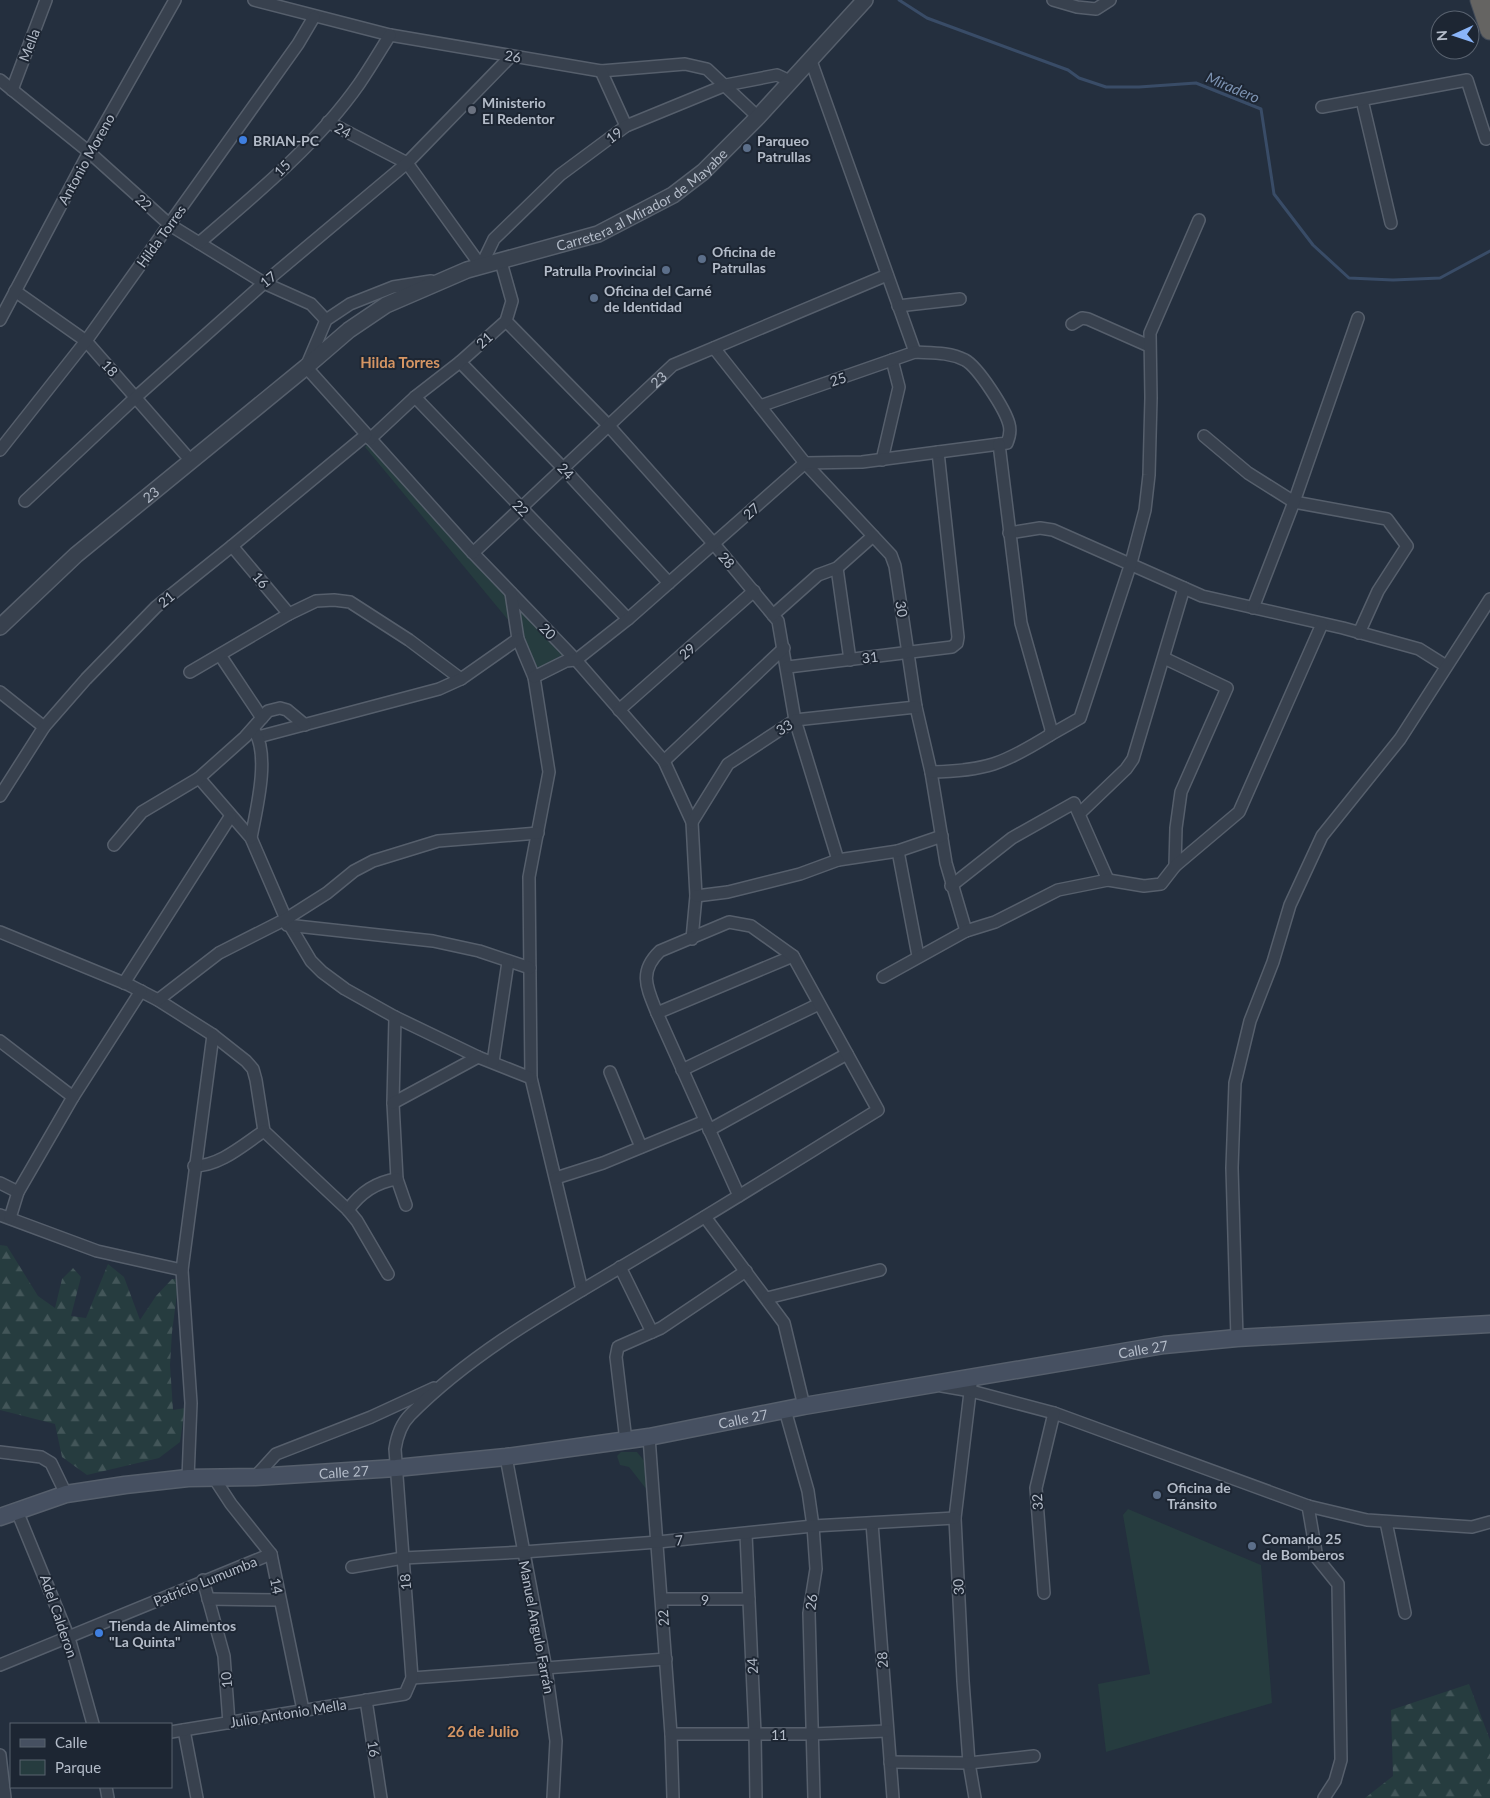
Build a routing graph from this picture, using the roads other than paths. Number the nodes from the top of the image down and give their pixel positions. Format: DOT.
graph roads {
  1 [pos="46,0"];
  2 [pos="175,0"];
  3 [pos="254,0"];
  4 [pos="1053,0"];
  5 [pos="1110,0"];
  6 [pos="1480,0"];
  7 [pos="863,2"];
  8 [pos="314,17"];
  9 [pos="1490,30"];
  10 [pos="390,35"];
  11 [pos="511,56"];
  12 [pos="810,58"];
  13 [pos="601,71"];
  14 [pos="0,80"];
  15 [pos="790,81"];
  16 [pos="726,85"];
  17 [pos="12,90"];
  18 [pos="1362,100"];
  19 [pos="1322,108"];
  20 [pos="758,117"];
  21 [pos="328,122"];
  22 [pos="626,126"];
  23 [pos="1490,137"];
  24 [pos="89,152"];
  25 [pos="406,163"];
  26 [pos="1199,220"];
  27 [pos="1390,223"];
  28 [pos="170,225"];
  29 [pos="199,242"];
  30 [pos="501,262"];
  31 [pos="480,266"];
  32 [pos="888,275"];
  33 [pos="444,279"];
  34 [pos="264,282"];
  35 [pos="15,290"];
  36 [pos="960,299"];
  37 [pos="898,306"];
  38 [pos="1358,318"];
  39 [pos="0,320"];
  40 [pos="326,320"];
  41 [pos="506,321"];
  42 [pos="1072,324"];
  43 [pos="86,341"];
  44 [pos="1149,346"];
  45 [pos="714,348"];
  46 [pos="915,352"];
  47 [pos="892,360"];
  48 [pos="460,362"];
  49 [pos="306,367"];
  50 [pos="136,396"];
  51 [pos="415,397"];
  52 [pos="760,406"];
  53 [pos="608,426"];
  54 [pos="1204,436"];
  55 [pos="368,437"];
  56 [pos="1003,444"];
  57 [pos="1,445"];
  58 [pos="938,452"];
  59 [pos="882,460"];
  60 [pos="191,461"];
  61 [pos="805,463"];
  62 [pos="563,468"];
  63 [pos="25,501"];
  64 [pos="1294,502"];
  65 [pos="521,508"];
  66 [pos="1009,533"];
  67 [pos="873,536"];
  68 [pos="714,544"];
  69 [pos="232,546"];
  70 [pos="473,553"];
  71 [pos="1131,563"];
  72 [pos="837,568"];
  73 [pos="669,583"];
  74 [pos="1184,588"];
  75 [pos="754,591"];
  76 [pos="511,593"];
  77 [pos="1490,599"];
  78 [pos="1253,608"];
  79 [pos="288,614"];
  80 [pos="773,615"];
  81 [pos="628,618"];
  82 [pos="1322,624"];
  83 [pos="0,626"];
  84 [pos="1359,633"];
  85 [pos="518,639"];
  86 [pos="784,648"];
  87 [pos="909,653"];
  88 [pos="220,655"];
  89 [pos="1164,658"];
  90 [pos="576,660"];
  91 [pos="850,660"];
  92 [pos="1446,666"];
  93 [pos="788,667"];
  94 [pos="190,672"];
  95 [pos="534,677"];
  96 [pos="461,679"];
  97 [pos="0,692"];
  98 [pos="916,707"];
  99 [pos="619,710"];
  100 [pos="262,718"];
  101 [pos="795,720"];
  102 [pos="305,725"];
  103 [pos="44,727"];
  104 [pos="255,733"];
  105 [pos="1050,735"];
  106 [pos="664,761"];
  107 [pos="930,772"];
  108 [pos="199,778"];
  109 [pos="0,796"];
  110 [pos="1080,813"];
  111 [pos="230,817"];
  112 [pos="692,822"];
  113 [pos="538,833"];
  114 [pos="942,836"];
  115 [pos="250,838"];
  116 [pos="114,845"];
  117 [pos="898,851"];
  118 [pos="838,860"];
  119 [pos="1175,866"];
  120 [pos="1108,880"];
  121 [pos="951,886"];
  122 [pos="696,896"];
  123 [pos="284,922"];
  124 [pos="966,931"];
  125 [pos="0,932"];
  126 [pos="692,939"];
  127 [pos="793,956"];
  128 [pos="918,956"];
  129 [pos="508,962"];
  130 [pos="530,968"];
  131 [pos="883,977"];
  132 [pos="124,983"];
  133 [pos="141,991"];
  134 [pos="158,1000"];
  135 [pos="819,1004"];
  136 [pos="656,1013"];
  137 [pos="395,1016"];
  138 [pos="213,1036"];
  139 [pos="0,1041"];
  140 [pos="847,1054"];
  141 [pos="478,1056"];
  142 [pos="493,1062"];
  143 [pos="682,1070"];
  144 [pos="610,1072"];
  145 [pos="531,1078"];
  146 [pos="73,1097"];
  147 [pos="393,1103"];
  148 [pos="707,1125"];
  149 [pos="264,1131"];
  150 [pos="641,1147"];
  151 [pos="194,1166"];
  152 [pos="556,1178"];
  153 [pos="397,1179"];
  154 [pos="0,1183"];
  155 [pos="18,1192"];
  156 [pos="739,1196"];
  157 [pos="406,1204"];
  158 [pos="348,1210"];
  159 [pos="5,1217"];
  160 [pos="705,1217"];
  161 [pos="620,1267"];
  162 [pos="182,1270"];
  163 [pos="880,1270"];
  164 [pos="746,1271"];
  165 [pos="388,1274"];
  166 [pos="582,1290"];
  167 [pos="767,1298"];
  168 [pos="1490,1324"];
  169 [pos="652,1332"];
  170 [pos="1237,1338"];
  171 [pos="447,1382"];
  172 [pos="971,1384"];
  173 [pos="804,1406"];
  174 [pos="785,1410"];
  175 [pos="1054,1412"];
  176 [pos="649,1437"];
  177 [pos="626,1441"];
  178 [pos="0,1452"];
  179 [pos="506,1457"];
  180 [pos="396,1468"];
  181 [pos="255,1477"];
  182 [pos="188,1478"];
  183 [pos="214,1478"];
  184 [pos="66,1494"];
  185 [pos="1308,1506"];
  186 [pos="18,1511"];
  187 [pos="0,1517"];
  188 [pos="955,1518"];
  189 [pos="1386,1522"];
  190 [pos="1490,1522"];
  191 [pos="872,1523"];
  192 [pos="813,1526"];
  193 [pos="746,1534"];
  194 [pos="658,1542"];
  195 [pos="523,1552"];
  196 [pos="271,1554"];
  197 [pos="403,1558"];
  198 [pos="352,1567"];
  199 [pos="203,1580"];
  200 [pos="1044,1593"];
  201 [pos="208,1599"];
  202 [pos="662,1599"];
  203 [pos="749,1599"];
  204 [pos="280,1600"];
  205 [pos="1405,1613"];
  206 [pos="69,1638"];
  207 [pos="666,1659"];
  208 [pos="0,1665"];
  209 [pos="546,1669"];
  210 [pos="412,1678"];
  211 [pos="406,1694"];
  212 [pos="366,1700"];
  213 [pos="304,1710"];
  214 [pos="93,1723"];
  215 [pos="229,1723"];
  216 [pos="184,1730"];
  217 [pos="888,1731"];
  218 [pos="172,1732"];
  219 [pos="671,1734"];
  220 [pos="755,1734"];
  221 [pos="812,1734"];
  222 [pos="1034,1756"];
  223 [pos="3,1760"];
  224 [pos="890,1762"];
  225 [pos="969,1762"];
  226 [pos="6,1798"];
  227 [pos="197,1798"];
  228 [pos="381,1798"];
  229 [pos="553,1798"];
  230 [pos="673,1798"];
  231 [pos="756,1798"];
  232 [pos="814,1798"];
  233 [pos="893,1798"];
  234 [pos="975,1798"];
  235 [pos="1324,1798"];
  1 -- 17 [label="street, Mella"];
  2 -- 24 [label="street, Antonio Moreno"];
  3 -- 8 [label="street, 26"];
  4 -- 5 [label="street"];
  6 -- 9 [label="highway"];
  7 -- 12 [label="street, Carretera al Mirador de Mayabe"];
  8 -- 10 [label="street, 26"];
  8 -- 28 [label="street, Hilda Torres"];
  10 -- 11 [label="street, 26"];
  10 -- 21 [label="street, 15"];
  11 -- 13 [label="street, 26"];
  11 -- 25 [label="street, 17"];
  12 -- 15 [label="street, Carretera al Mirador de Mayabe"];
  12 -- 32 [label="street"];
  13 -- 16 [label="street, 26"];
  13 -- 22 [label="street"];
  14 -- 17 [label="street, 22"];
  15 -- 16 [label="street, 19"];
  15 -- 20 [label="street, Carretera al Mirador de Mayabe"];
  16 -- 20 [label="street, 26"];
  16 -- 22 [label="street, 19"];
  17 -- 24 [label="street, 22"];
  18 -- 19 [label="street"];
  18 -- 23 [label="street"];
  18 -- 27 [label="street"];
  20 -- 30 [label="street, Carretera al Mirador de Mayabe"];
  21 -- 25 [label="street, 24"];
  21 -- 29 [label="street, 15"];
  22 -- 31 [label="street, 19"];
  24 -- 28 [label="street, 22"];
  24 -- 35 [label="street, Antonio Moreno"];
  25 -- 31 [label="street, 24"];
  25 -- 34 [label="street, 17"];
  26 -- 44 [label="street"];
  28 -- 29 [label="street, 22"];
  28 -- 43 [label="street, Hilda Torres"];
  29 -- 34 [label="street, 22"];
  30 -- 31 [label="street, Carretera al Mirador de Mayabe"];
  30 -- 41 [label="street"];
  31 -- 33 [label="street, 23"];
  32 -- 37 [label="street"];
  32 -- 45 [label="street, 23"];
  33 -- 40 [label="street, 23"];
  33 -- 49 [label="street, 23"];
  34 -- 40 [label="street, 22"];
  34 -- 50 [label="street, 17"];
  35 -- 39 [label="street, Antonio Moreno"];
  35 -- 43 [label="street, 18"];
  36 -- 37 [label="street"];
  37 -- 46 [label="street"];
  38 -- 64 [label="street"];
  40 -- 49 [label="street, 23"];
  41 -- 48 [label="street, 21"];
  41 -- 53 [label="street, 28"];
  42 -- 44 [label="street"];
  43 -- 50 [label="street, 18"];
  43 -- 57 [label="street, Hilda Torres"];
  44 -- 71 [label="street"];
  45 -- 52 [label="street, 30"];
  45 -- 53 [label="street, 23"];
  46 -- 47 [label="street, 25"];
  46 -- 56 [label="street"];
  47 -- 52 [label="street, 25"];
  47 -- 59 [label="street"];
  48 -- 51 [label="street, 21"];
  48 -- 62 [label="street, 24"];
  49 -- 55 [label="street, 20"];
  49 -- 60 [label="street, 23"];
  50 -- 60 [label="street, 18"];
  50 -- 63 [label="street, 17"];
  51 -- 55 [label="street, 21"];
  51 -- 65 [label="street, 22"];
  52 -- 61 [label="street, 30"];
  53 -- 62 [label="street, 23"];
  53 -- 68 [label="street, 28"];
  54 -- 64 [label="street"];
  55 -- 69 [label="street, 21"];
  55 -- 70 [label="street, 20"];
  56 -- 58 [label="street"];
  56 -- 66 [label="street"];
  58 -- 59 [label="street"];
  58 -- 87 [label="street, 31"];
  59 -- 61 [label="street"];
  60 -- 83 [label="street, 23"];
  61 -- 67 [label="street, 30"];
  61 -- 68 [label="street, 27"];
  62 -- 65 [label="street, 23"];
  62 -- 73 [label="street, 24"];
  64 -- 78 [label="street"];
  64 -- 84 [label="street"];
  65 -- 70 [label="street, 23"];
  65 -- 81 [label="street, 22"];
  66 -- 71 [label="street"];
  66 -- 105 [label="street"];
  67 -- 72 [label="street"];
  67 -- 87 [label="street, 30"];
  68 -- 73 [label="street, 27"];
  68 -- 75 [label="street, 28"];
  69 -- 79 [label="street, 16"];
  69 -- 103 [label="street, 21"];
  70 -- 76 [label="street, 20"];
  71 -- 74 [label="street"];
  71 -- 105 [label="street"];
  72 -- 80 [label="street"];
  72 -- 91 [label="street"];
  73 -- 81 [label="street, 27"];
  74 -- 78 [label="street"];
  74 -- 89 [label="street"];
  75 -- 80 [label="street, 28"];
  75 -- 99 [label="street, 29"];
  76 -- 85 [label="street"];
  76 -- 90 [label="street, 20"];
  77 -- 92 [label="street"];
  78 -- 82 [label="street"];
  79 -- 88 [label="street"];
  79 -- 96 [label="street"];
  80 -- 86 [label="street, 28"];
  81 -- 90 [label="street, 27"];
  82 -- 84 [label="street"];
  82 -- 119 [label="street"];
  84 -- 92 [label="street"];
  85 -- 95 [label="street"];
  85 -- 96 [label="street"];
  86 -- 93 [label="street, 28"];
  86 -- 106 [label="street"];
  87 -- 91 [label="street, 31"];
  87 -- 98 [label="street, 30"];
  88 -- 94 [label="street"];
  88 -- 100 [label="street"];
  89 -- 110 [label="street"];
  89 -- 119 [label="street"];
  90 -- 95 [label="street, 27"];
  90 -- 99 [label="street, 20"];
  91 -- 93 [label="street, 31"];
  92 -- 170 [label="street"];
  93 -- 101 [label="street, 28"];
  95 -- 113 [label="street"];
  96 -- 102 [label="street"];
  97 -- 103 [label="street"];
  98 -- 101 [label="street, 33"];
  98 -- 107 [label="street, 30"];
  99 -- 106 [label="street, 20"];
  100 -- 102 [label="street"];
  100 -- 104 [label="street"];
  101 -- 112 [label="street, 33"];
  101 -- 118 [label="street, 28"];
  102 -- 104 [label="street"];
  103 -- 109 [label="street, 21"];
  104 -- 108 [label="street"];
  104 -- 115 [label="street"];
  105 -- 107 [label="street"];
  106 -- 112 [label="street, 20"];
  107 -- 114 [label="street, 30"];
  108 -- 111 [label="street"];
  108 -- 116 [label="street"];
  110 -- 120 [label="street"];
  110 -- 121 [label="street"];
  111 -- 115 [label="street"];
  111 -- 132 [label="street"];
  112 -- 122 [label="street, 20"];
  113 -- 123 [label="street"];
  113 -- 130 [label="street"];
  114 -- 117 [label="street"];
  114 -- 121 [label="street, 30"];
  115 -- 123 [label="street"];
  117 -- 118 [label="street"];
  117 -- 128 [label="street"];
  118 -- 122 [label="street"];
  119 -- 120 [label="street"];
  120 -- 124 [label="street"];
  121 -- 124 [label="street, 30"];
  122 -- 126 [label="street, 20"];
  123 -- 129 [label="street"];
  123 -- 134 [label="street"];
  123 -- 137 [label="street"];
  124 -- 128 [label="street"];
  125 -- 132 [label="street"];
  126 -- 127 [label="street"];
  126 -- 136 [label="street"];
  127 -- 135 [label="street"];
  127 -- 136 [label="street"];
  128 -- 131 [label="street"];
  129 -- 130 [label="street"];
  129 -- 142 [label="street"];
  130 -- 145 [label="street"];
  132 -- 133 [label="street"];
  133 -- 134 [label="street"];
  133 -- 146 [label="street"];
  134 -- 138 [label="street"];
  135 -- 140 [label="street"];
  135 -- 143 [label="street"];
  136 -- 143 [label="street"];
  137 -- 141 [label="street"];
  137 -- 147 [label="street"];
  138 -- 149 [label="street"];
  138 -- 151 [label="street"];
  139 -- 146 [label="street"];
  140 -- 148 [label="street"];
  140 -- 156 [label="street"];
  141 -- 142 [label="street"];
  141 -- 147 [label="street"];
  142 -- 145 [label="street"];
  143 -- 148 [label="street"];
  144 -- 150 [label="street"];
  145 -- 152 [label="street"];
  146 -- 155 [label="street"];
  147 -- 153 [label="street"];
  148 -- 150 [label="street"];
  148 -- 156 [label="street"];
  149 -- 151 [label="street"];
  149 -- 158 [label="street"];
  150 -- 152 [label="street"];
  151 -- 162 [label="street"];
  152 -- 166 [label="street"];
  153 -- 157 [label="street"];
  153 -- 158 [label="street"];
  154 -- 155 [label="street"];
  155 -- 159 [label="street"];
  156 -- 160 [label="street"];
  158 -- 165 [label="street"];
  159 -- 162 [label="street"];
  160 -- 161 [label="street"];
  160 -- 164 [label="street"];
  161 -- 166 [label="street"];
  161 -- 169 [label="street"];
  162 -- 182 [label="street"];
  163 -- 167 [label="street"];
  164 -- 167 [label="street"];
  164 -- 169 [label="street"];
  166 -- 171 [label="street"];
  167 -- 173 [label="street"];
  168 -- 170 [label="main road, Calle 27"];
  169 -- 177 [label="street"];
  170 -- 172 [label="main road, Calle 27"];
  171 -- 180 [label="street, 18"];
  171 -- 181 [label="street"];
  172 -- 173 [label="main road, Calle 27"];
  172 -- 175 [label="street"];
  172 -- 188 [label="street, 30"];
  173 -- 174 [label="main road, Calle 27"];
  174 -- 176 [label="main road, Calle 27"];
  174 -- 192 [label="street, 26"];
  175 -- 185 [label="street"];
  175 -- 200 [label="street, 32"];
  176 -- 177 [label="main road, Calle 27"];
  176 -- 194 [label="street, 22"];
  177 -- 179 [label="main road, Calle 27"];
  178 -- 184 [label="street"];
  179 -- 180 [label="main road, Calle 27"];
  179 -- 195 [label="street, Manuel Angulo Farrán"];
  180 -- 181 [label="main road, Calle 27"];
  180 -- 197 [label="street, 18"];
  181 -- 183 [label="main road, Calle 27"];
  182 -- 183 [label="main road, Calle 27"];
  182 -- 184 [label="main road, Calle 27"];
  183 -- 196 [label="street, 14"];
  184 -- 186 [label="main road, Calle 27"];
  185 -- 189 [label="street"];
  185 -- 235 [label="street"];
  186 -- 187 [label="main road, Calle 27"];
  186 -- 206 [label="street, Adel Calderon"];
  188 -- 191 [label="street, 7"];
  188 -- 225 [label="street, 30"];
  189 -- 190 [label="street"];
  189 -- 205 [label="street"];
  191 -- 192 [label="street, 7"];
  191 -- 217 [label="street, 28"];
  192 -- 193 [label="street, 7"];
  192 -- 221 [label="street, 26"];
  193 -- 194 [label="street, 7"];
  193 -- 203 [label="street, 24"];
  194 -- 195 [label="street, 7"];
  194 -- 202 [label="street, 22"];
  195 -- 197 [label="street, 7"];
  195 -- 209 [label="street, Manuel Angulo Farrán"];
  196 -- 199 [label="street, Patricio Lumumba"];
  196 -- 204 [label="street, 14"];
  197 -- 198 [label="street, 7"];
  197 -- 210 [label="street, 18"];
  199 -- 201 [label="street, 10"];
  199 -- 206 [label="street, Patricio Lumumba"];
  201 -- 204 [label="street"];
  201 -- 215 [label="street, 10"];
  202 -- 203 [label="street, 9"];
  202 -- 207 [label="street, 22"];
  203 -- 220 [label="street, 24"];
  204 -- 213 [label="street, 14"];
  206 -- 208 [label="street, Patricio Lumumba"];
  206 -- 214 [label="street, Adel Calderon"];
  207 -- 209 [label="street"];
  207 -- 219 [label="street, 22"];
  209 -- 210 [label="street"];
  209 -- 229 [label="street, Manuel Angulo Farrán"];
  210 -- 211 [label="street, 18"];
  211 -- 212 [label="street, Julio Antonio Mella"];
  212 -- 213 [label="street, Julio Antonio Mella"];
  212 -- 228 [label="street, 16"];
  213 -- 215 [label="street, Julio Antonio Mella"];
  215 -- 216 [label="street, Julio Antonio Mella"];
  216 -- 218 [label="street, Julio Antonio Mella"];
  216 -- 227 [label="street"];
  217 -- 221 [label="street, 11"];
  217 -- 224 [label="street, 28"];
  219 -- 220 [label="street, 11"];
  219 -- 230 [label="street, 22"];
  220 -- 221 [label="street, 11"];
  220 -- 231 [label="street, 24"];
  221 -- 232 [label="street, 26"];
  222 -- 225 [label="street"];
  223 -- 226 [label="street"];
  224 -- 225 [label="street"];
  224 -- 233 [label="street, 28"];
  225 -- 234 [label="street, 30"];
}
